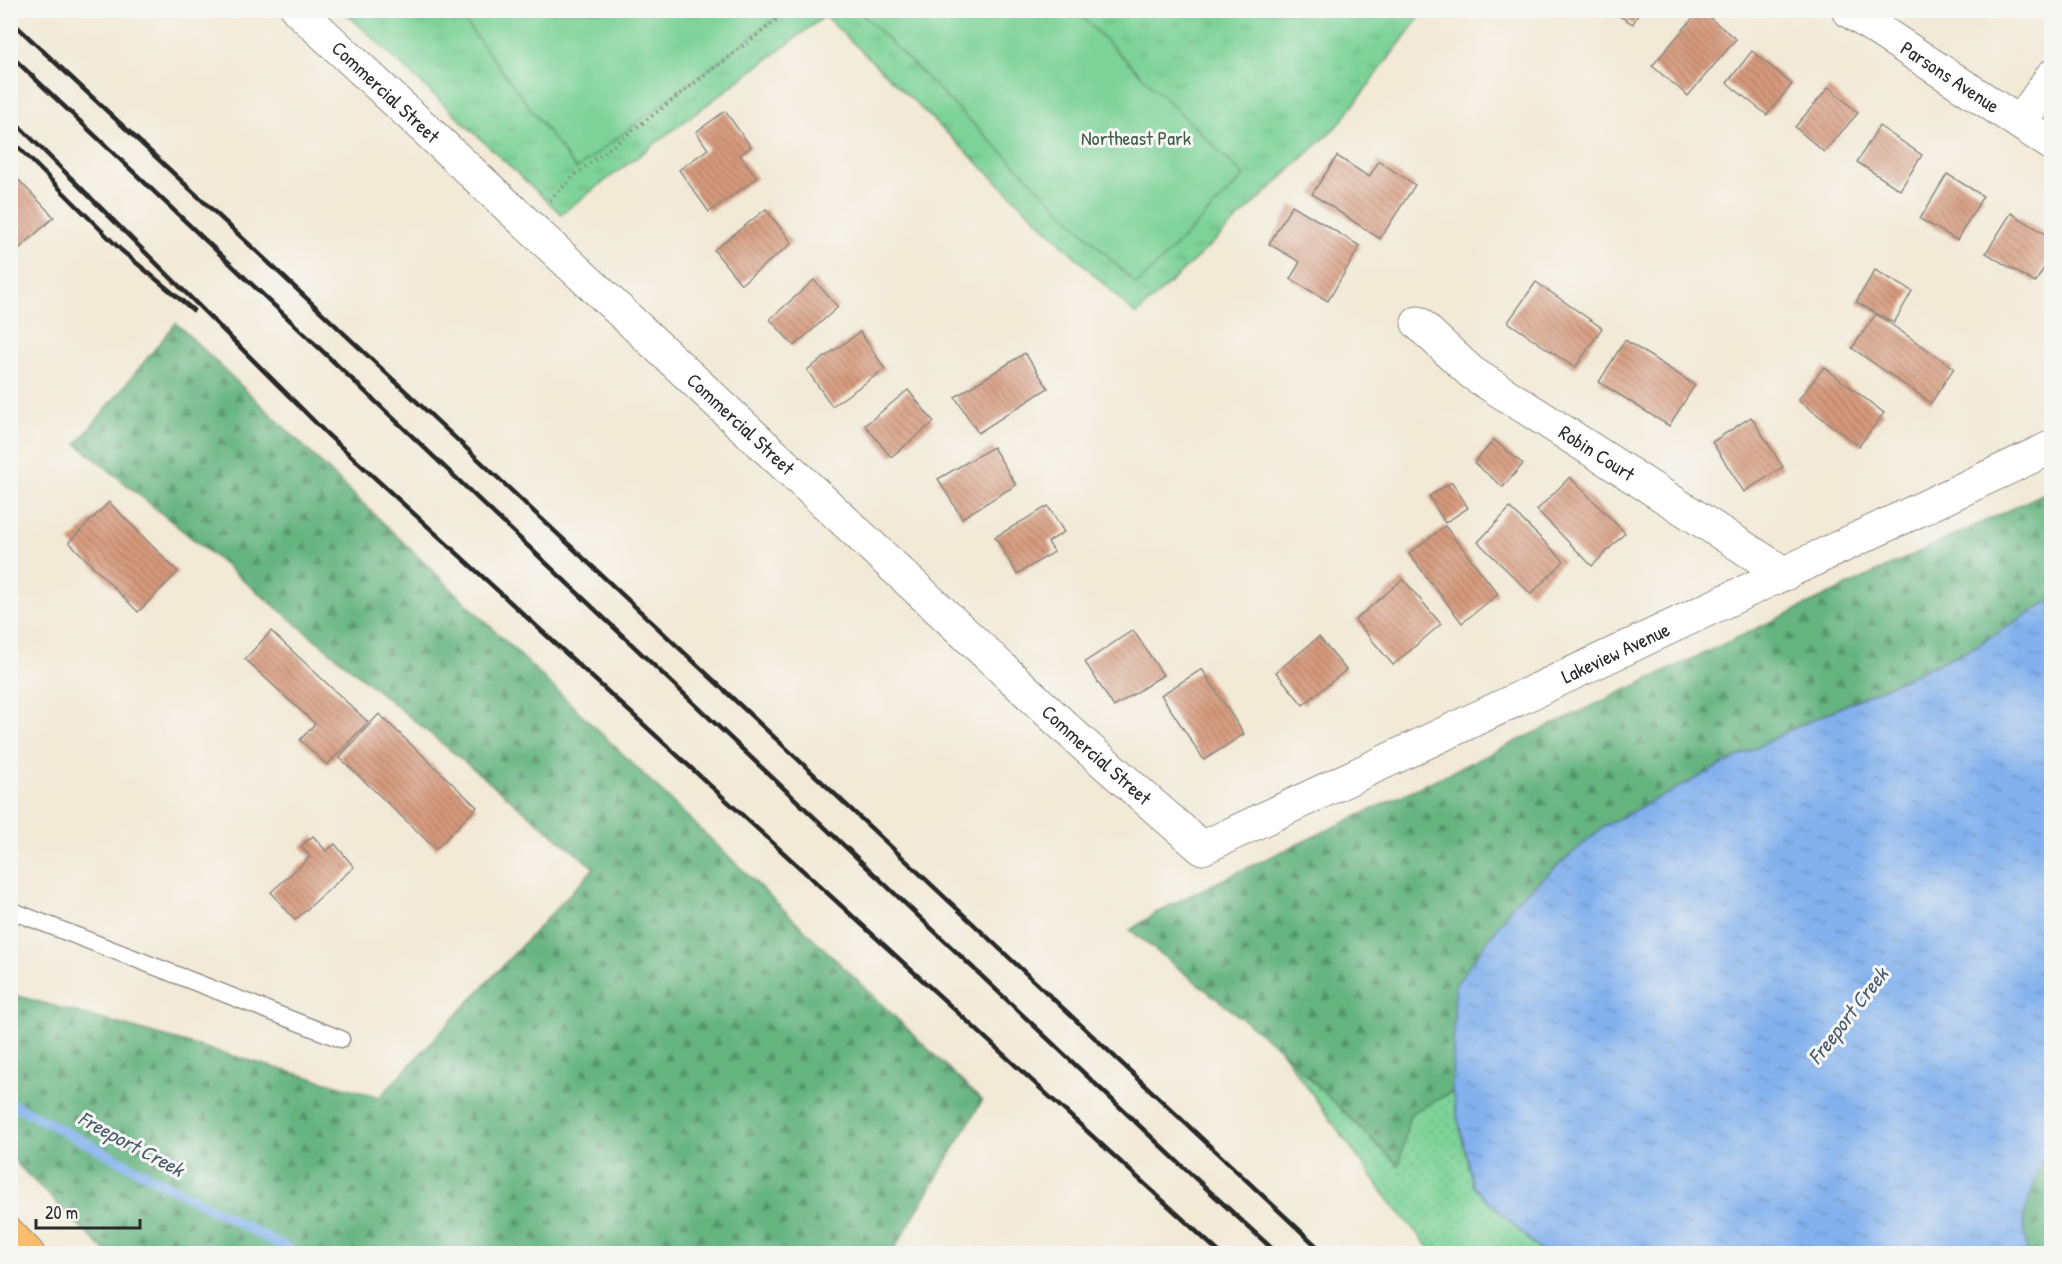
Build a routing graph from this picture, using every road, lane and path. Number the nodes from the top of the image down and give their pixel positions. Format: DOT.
graph roads {
  1 [pos="298,10"];
  2 [pos="790,10"];
  3 [pos="1848,10"];
  4 [pos="2052,76"];
  5 [pos="2020,123"];
  6 [pos="2052,144"];
  7 [pos="527,224"];
  8 [pos="1418,322"];
  9 [pos="2052,447"];
  10 [pos="1785,574"];
  11 [pos="1185,833"];
  12 [pos="10,910"];
  13 [pos="341,1039"];
  14 [pos="10,1235"];
  15 [pos="28,1254"];
  1 -- 7 [label="street, Commercial Street"];
  2 -- 7 [label="path"];
  3 -- 5 [label="street, Parsons Avenue"];
  4 -- 5 [label="street"];
  5 -- 6 [label="street, Parsons Avenue"];
  7 -- 11 [label="street, Commercial Street"];
  8 -- 10 [label="street, Robin Court"];
  9 -- 10 [label="street, Lakeview Avenue"];
  10 -- 11 [label="street, Lakeview Avenue"];
  12 -- 13 [label="lane"];
  14 -- 15 [label="highway"];
}
